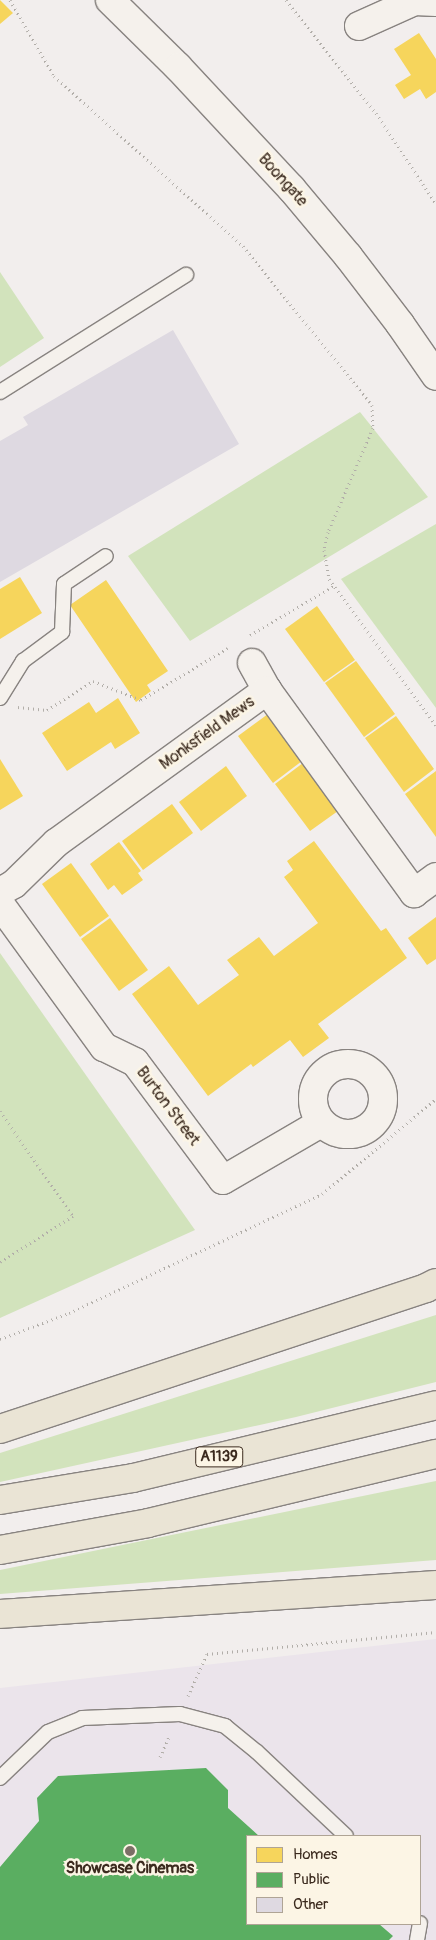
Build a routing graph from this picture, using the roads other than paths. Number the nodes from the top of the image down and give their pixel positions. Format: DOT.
graph roads {
  1 [pos="110,0"];
  2 [pos="436,2"];
  3 [pos="359,26"];
  4 [pos="186,275"];
  5 [pos="436,376"];
  6 [pos="0,392"];
  7 [pos="106,556"];
  8 [pos="242,649"];
  9 [pos="267,690"];
  10 [pos="5,702"];
  11 [pos="436,878"];
  12 [pos="0,892"];
  13 [pos="0,904"];
  14 [pos="322,1123"];
  15 [pos="436,1283"];
  16 [pos="436,1405"];
  17 [pos="0,1429"];
  18 [pos="436,1454"];
  19 [pos="0,1500"];
  20 [pos="0,1550"];
  21 [pos="436,1585"];
  22 [pos="0,1614"];
  23 [pos="0,1778"];
  24 [pos="345,1835"];
  25 [pos="420,1925"];
  26 [pos="416,1940"];
  1 -- 5 [label="street, Boongate"];
  2 -- 3 [label="street"];
  4 -- 6 [label="lane"];
  7 -- 10 [label="lane"];
  8 -- 9 [label="street"];
  9 -- 11 [label="street, Monksfield Mews"];
  9 -- 12 [label="street, Monksfield Mews"];
  13 -- 14 [label="street, Burton Street"];
  15 -- 17 [label="highway"];
  16 -- 19 [label="highway, A1139"];
  18 -- 20 [label="highway"];
  21 -- 22 [label="highway"];
  23 -- 24 [label="lane"];
  25 -- 26 [label="lane"];
}
